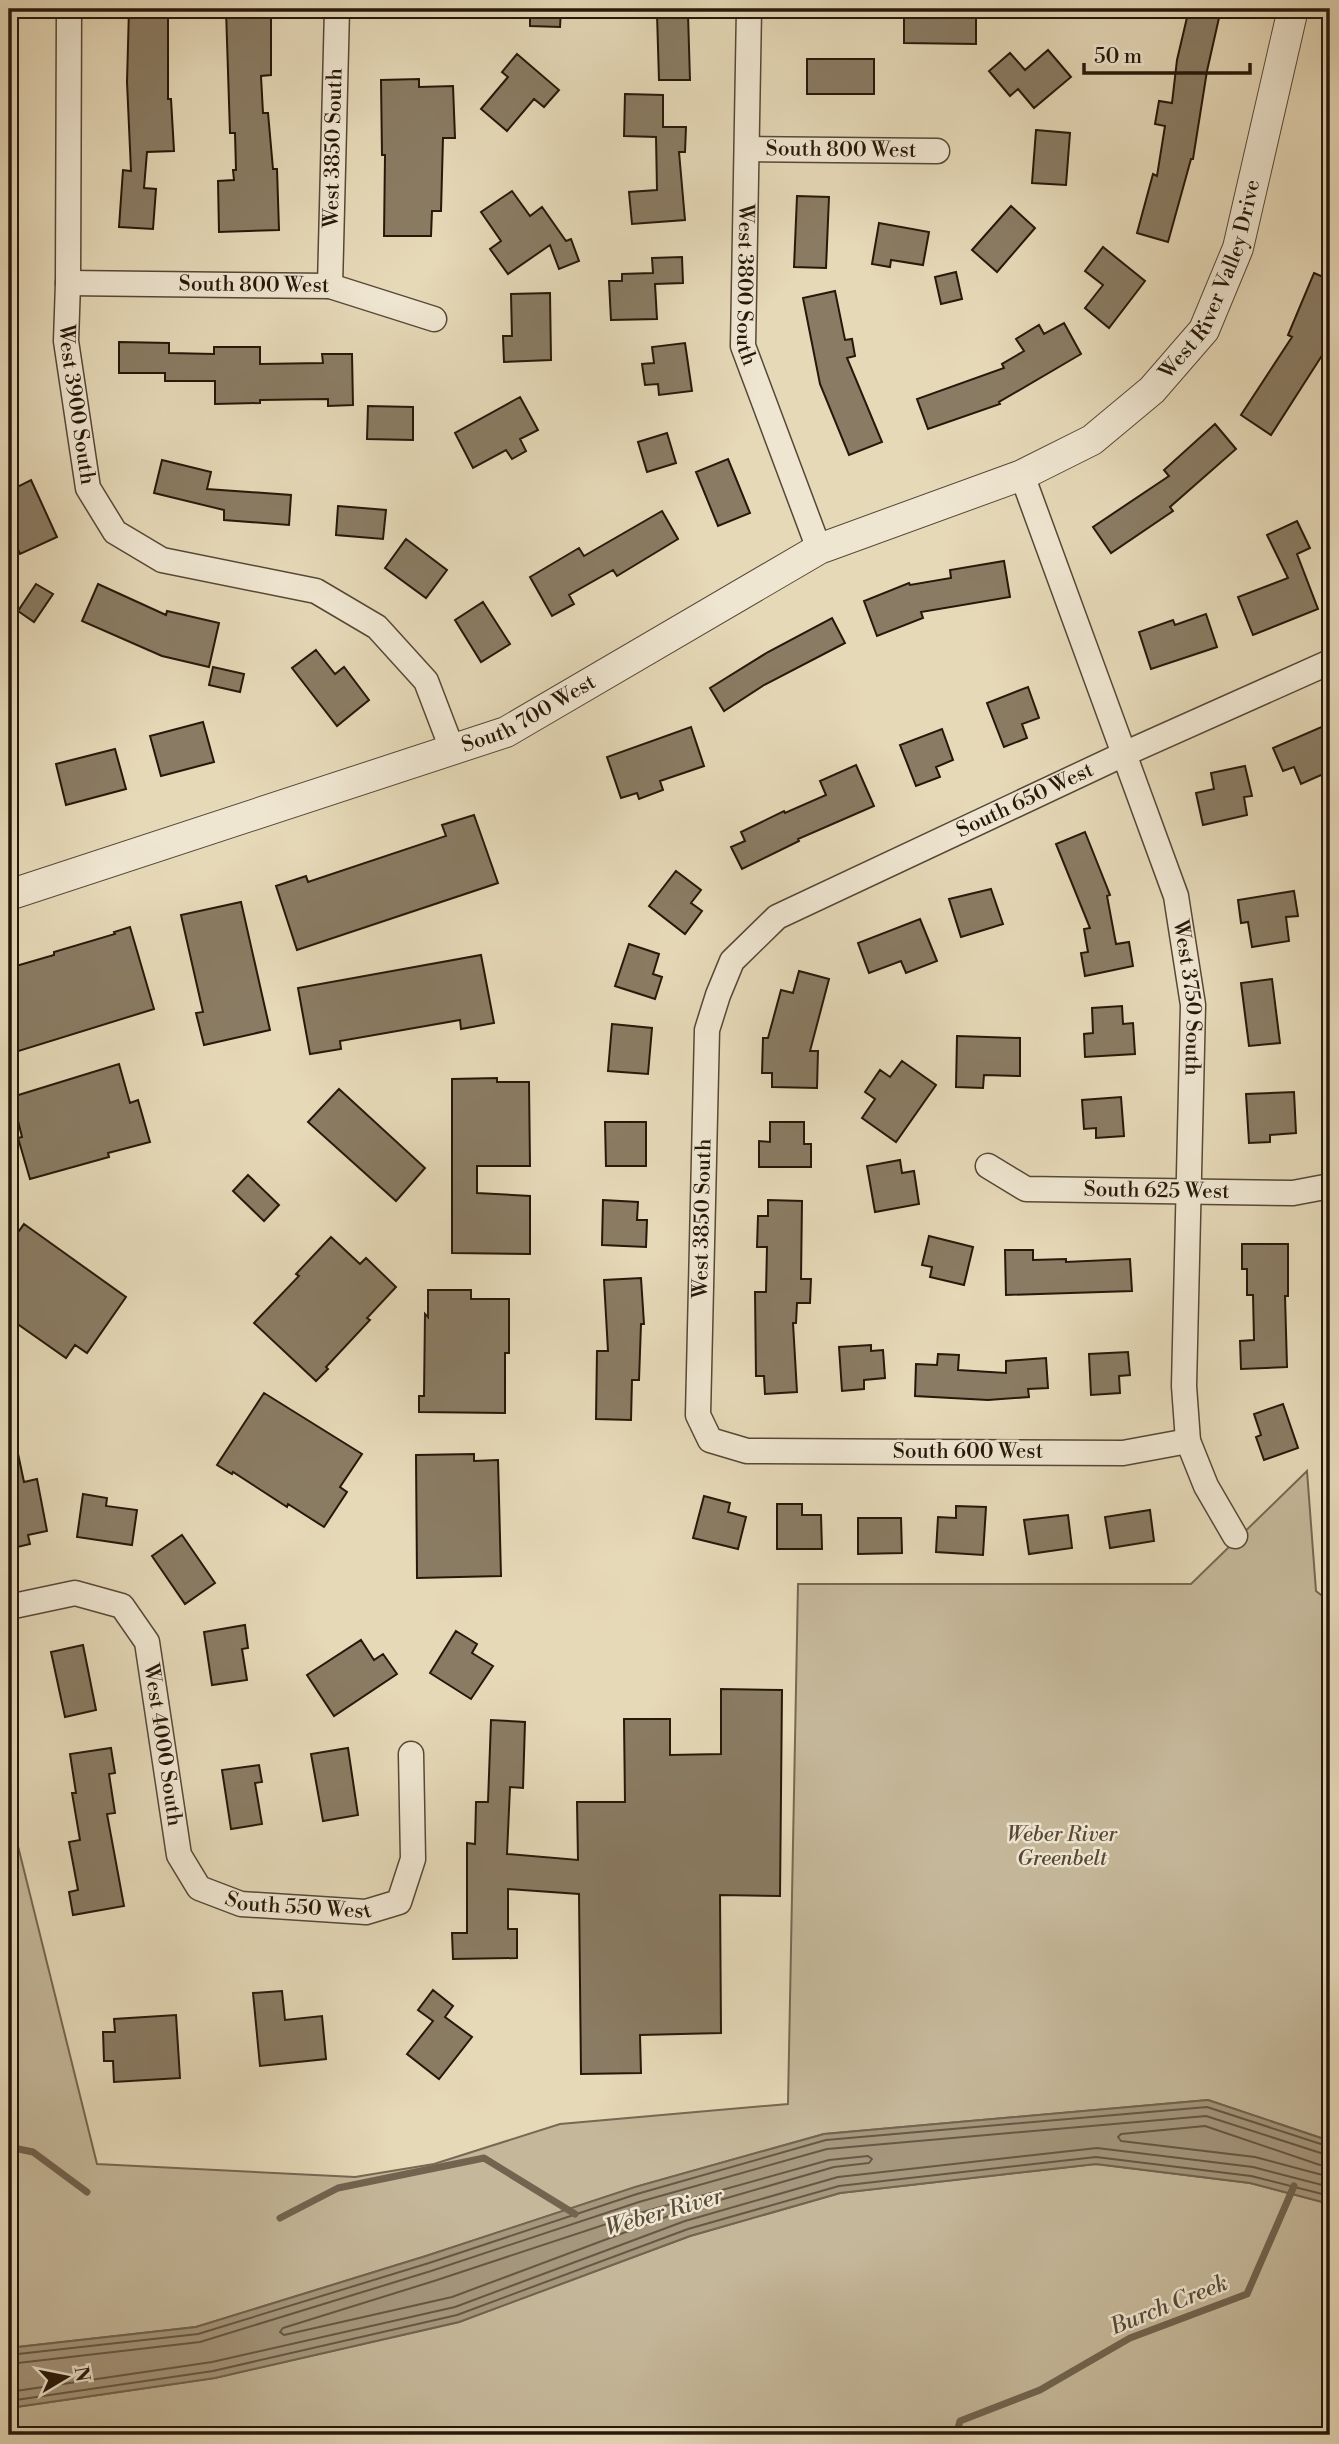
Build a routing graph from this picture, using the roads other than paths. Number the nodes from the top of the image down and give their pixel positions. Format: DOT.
graph roads {
  1 [pos="69,9"];
  2 [pos="337,9"];
  3 [pos="749,9"];
  4 [pos="1293,9"];
  5 [pos="747,149"];
  6 [pos="937,151"];
  7 [pos="68,283"];
  8 [pos="330,286"];
  9 [pos="434,319"];
  10 [pos="1022,475"];
  11 [pos="819,549"];
  12 [pos="1330,662"];
  13 [pos="452,749"];
  14 [pos="1124,754"];
  15 [pos="9,895"];
  16 [pos="732,961"];
  17 [pos="988,1166"];
  18 [pos="1330,1186"];
  19 [pos="1188,1191"];
  20 [pos="1188,1441"];
  21 [pos="747,1451"];
  22 [pos="1235,1536"];
  23 [pos="9,1607"];
  24 [pos="411,1754"];
  25 [pos="199,1888"];
  1 -- 7 [label="street, West 3900 South"];
  2 -- 8 [label="street, West 3850 South"];
  3 -- 5 [label="street, West 3800 South"];
  4 -- 10 [label="street, West River Valley Drive"];
  5 -- 6 [label="street, South 800 West"];
  5 -- 11 [label="street, West 3800 South"];
  7 -- 8 [label="street, South 800 West"];
  7 -- 13 [label="street, West 3900 South"];
  8 -- 9 [label="street, South 800 West"];
  10 -- 11 [label="street, South 700 West"];
  10 -- 14 [label="street, West 3750 South"];
  11 -- 13 [label="street, South 700 West"];
  12 -- 14 [label="street, South 650 West"];
  13 -- 15 [label="street, South 700 West"];
  14 -- 16 [label="street, South 650 West"];
  14 -- 19 [label="street, West 3750 South"];
  16 -- 21 [label="street, West 3850 South"];
  17 -- 19 [label="street, South 625 West"];
  18 -- 19 [label="street, South 625 West"];
  19 -- 20 [label="street, West 3750 South"];
  20 -- 21 [label="street, South 600 West"];
  20 -- 22 [label="street, West 3750 South"];
  23 -- 25 [label="street, West 4000 South"];
  24 -- 25 [label="street, South 550 West"];
}
